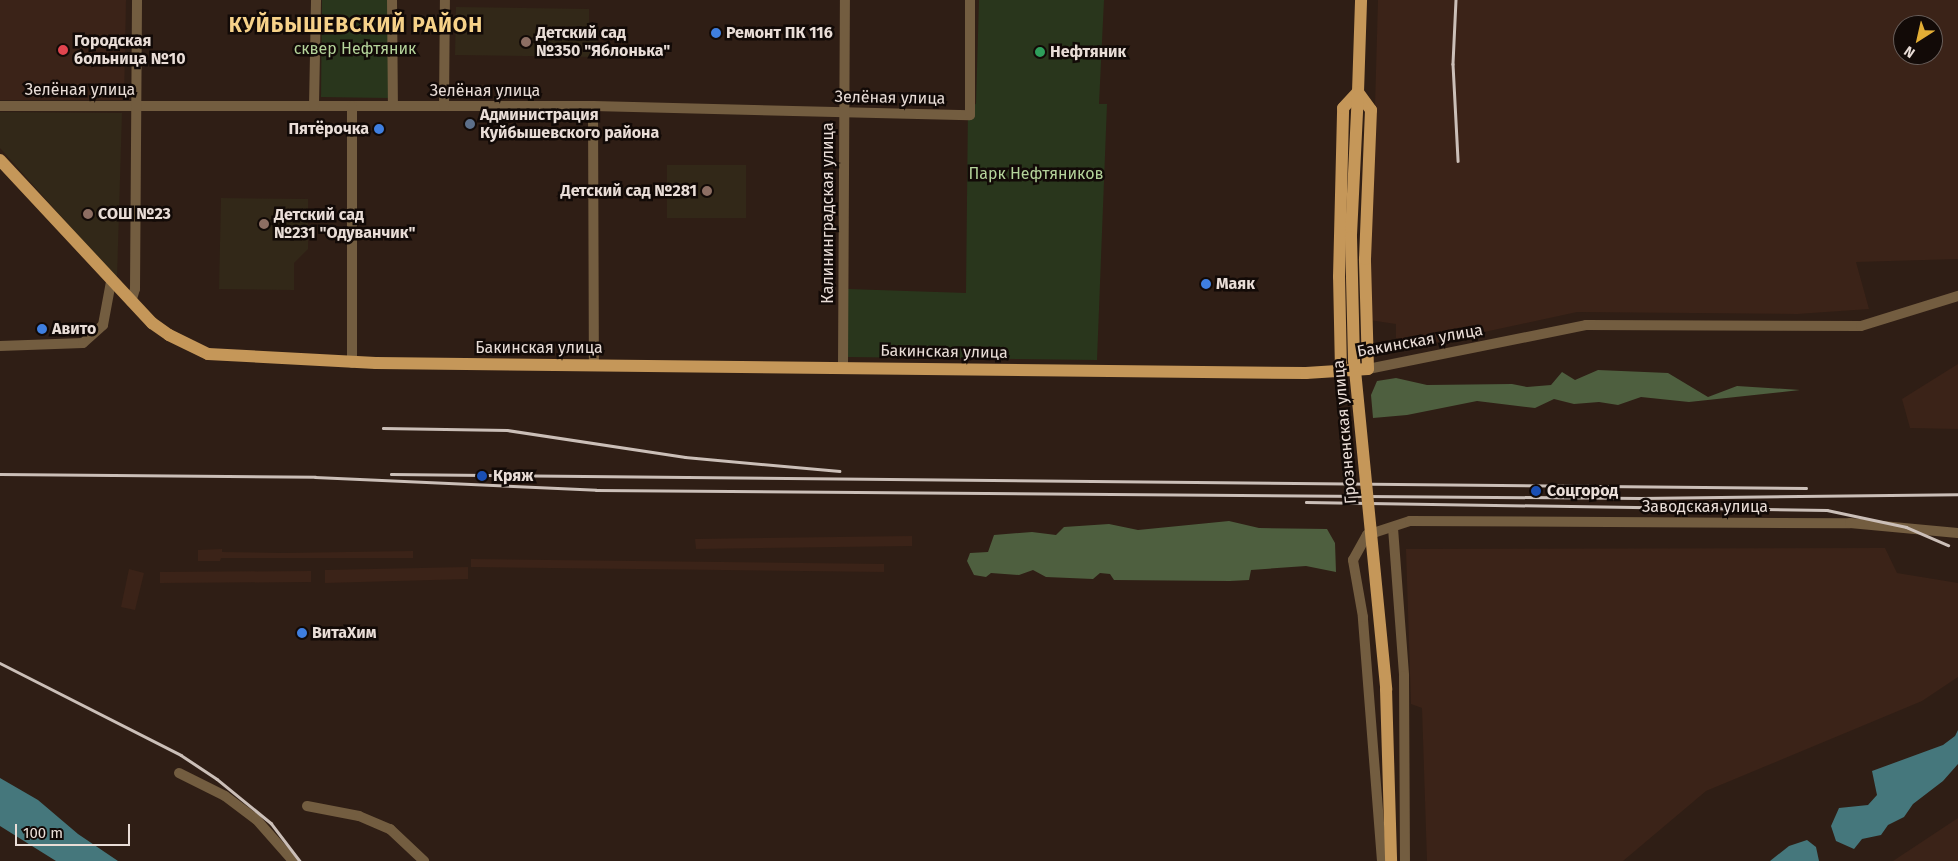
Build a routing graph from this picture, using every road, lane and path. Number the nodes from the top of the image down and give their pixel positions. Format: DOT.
graph roads {
  1 [pos="137,0"];
  2 [pos="316,0"];
  3 [pos="392,0"];
  4 [pos="445,0"];
  5 [pos="845,0"];
  6 [pos="970,0"];
  7 [pos="1361,0"];
  8 [pos="1358,92"];
  9 [pos="135,105"];
  10 [pos="0,106"];
  11 [pos="314,106"];
  12 [pos="352,106"];
  13 [pos="393,106"];
  14 [pos="444,106"];
  15 [pos="593,106"];
  16 [pos="844,112"];
  17 [pos="0,160"];
  18 [pos="111,282"];
  19 [pos="1958,296"];
  20 [pos="131,302"];
  21 [pos="1366,322"];
  22 [pos="0,346"];
  23 [pos="352,363"];
  24 [pos="594,364"];
  25 [pos="843,366"];
  26 [pos="1368,369"];
  27 [pos="1341,370"];
  28 [pos="1392,528"];
  29 [pos="1958,534"];
  30 [pos="179,773"];
  31 [pos="307,806"];
  32 [pos="293,861"];
  33 [pos="424,861"];
  34 [pos="1382,861"];
  35 [pos="1391,861"];
  36 [pos="1405,861"];
  1 -- 9 [label="street"];
  2 -- 11 [label="street"];
  3 -- 13 [label="street"];
  4 -- 14 [label="street"];
  5 -- 16 [label="street, Калининградская улица"];
  6 -- 16 [label="street, Зелёная улица"];
  7 -- 8 [label="main road, Грозненская улица"];
  8 -- 21 [label="main road"];
  8 -- 27 [label="main road"];
  8 -- 35 [label="main road, Грозненская улица, bridge"];
  9 -- 10 [label="street, Зелёная улица"];
  9 -- 11 [label="street, Зелёная улица"];
  9 -- 20 [label="street"];
  11 -- 12 [label="street, Зелёная улица"];
  12 -- 13 [label="street, Зелёная улица"];
  12 -- 23 [label="street"];
  13 -- 14 [label="street, Зелёная улица"];
  14 -- 15 [label="street, Зелёная улица"];
  15 -- 16 [label="street, Зелёная улица"];
  15 -- 24 [label="street"];
  16 -- 25 [label="street, Калининградская улица"];
  17 -- 18 [label="main road, Бакинская улица"];
  18 -- 20 [label="main road, Бакинская улица"];
  18 -- 22 [label="street"];
  19 -- 26 [label="street, Бакинская улица"];
  20 -- 23 [label="main road, Бакинская улица"];
  21 -- 26 [label="main road"];
  21 -- 27 [label="main road"];
  23 -- 24 [label="main road, Бакинская улица"];
  24 -- 25 [label="main road, Бакинская улица"];
  25 -- 27 [label="main road, Бакинская улица"];
  26 -- 27 [label="main road, Бакинская улица"];
  28 -- 29 [label="street, Заводская улица"];
  28 -- 34 [label="street, Заводская улица"];
  28 -- 36 [label="street"];
  30 -- 32 [label="street"];
  31 -- 33 [label="street"];
}
